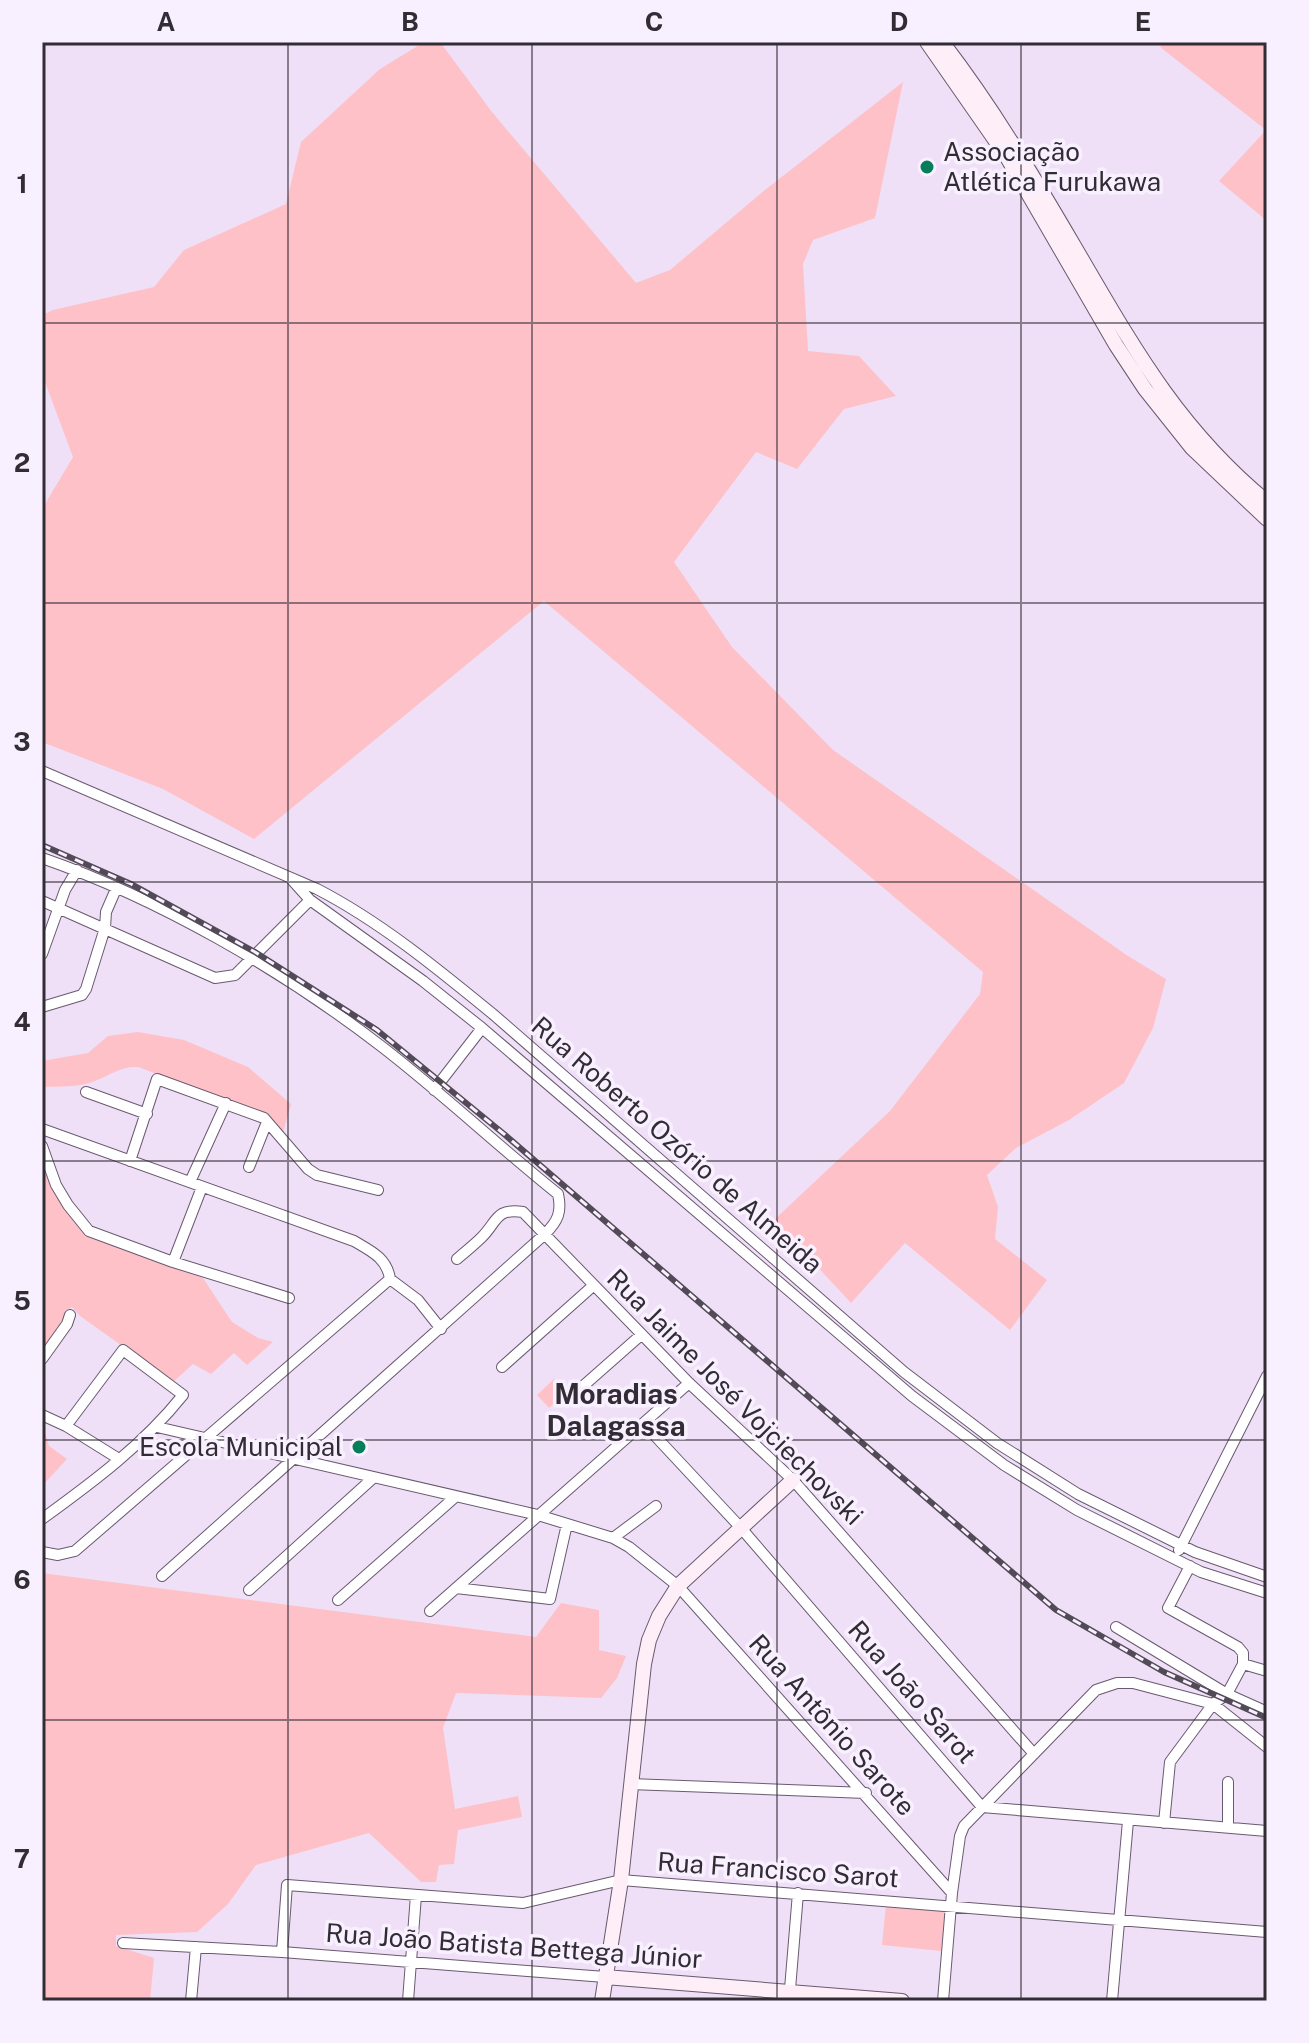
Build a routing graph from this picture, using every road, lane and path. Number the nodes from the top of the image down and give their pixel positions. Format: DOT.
graph roads {
  1 [pos="927,42"];
  2 [pos="942,42"];
  3 [pos="1267,502"];
  4 [pos="1267,519"];
  5 [pos="42,771"];
  6 [pos="42,858"];
  7 [pos="77,870"];
  8 [pos="291,878"];
  9 [pos="116,889"];
  10 [pos="310,900"];
  11 [pos="42,901"];
  12 [pos="59,909"];
  13 [pos="105,928"];
  14 [pos="42,954"];
  15 [pos="249,959"];
  16 [pos="42,1007"];
  17 [pos="482,1028"];
  18 [pos="434,1090"];
  19 [pos="86,1092"];
  20 [pos="226,1103"];
  21 [pos="147,1114"];
  22 [pos="267,1122"];
  23 [pos="42,1129"];
  24 [pos="42,1146"];
  25 [pos="130,1161"];
  26 [pos="249,1167"];
  27 [pos="190,1182"];
  28 [pos="202,1187"];
  29 [pos="378,1190"];
  30 [pos="735,1226"];
  31 [pos="545,1234"];
  32 [pos="726,1235"];
  33 [pos="767,1253"];
  34 [pos="457,1259"];
  35 [pos="173,1262"];
  36 [pos="758,1263"];
  37 [pos="390,1279"];
  38 [pos="594,1285"];
  39 [pos="289,1298"];
  40 [pos="70,1315"];
  41 [pos="441,1329"];
  42 [pos="641,1335"];
  43 [pos="42,1359"];
  44 [pos="502,1367"];
  45 [pos="1267,1376"];
  46 [pos="689,1383"];
  47 [pos="921,1386"];
  48 [pos="582,1387"];
  49 [pos="912,1396"];
  50 [pos="945,1405"];
  51 [pos="42,1415"];
  52 [pos="937,1416"];
  53 [pos="644,1424"];
  54 [pos="66,1426"];
  55 [pos="157,1427"];
  56 [pos="990,1438"];
  57 [pos="204,1440"];
  58 [pos="983,1451"];
  59 [pos="119,1459"];
  60 [pos="290,1460"];
  61 [pos="372,1479"];
  62 [pos="793,1480"];
  63 [pos="1065,1487"];
  64 [pos="454,1498"];
  65 [pos="1058,1500"];
  66 [pos="656,1506"];
  67 [pos="538,1515"];
  68 [pos="42,1519"];
  69 [pos="567,1524"];
  70 [pos="741,1528"];
  71 [pos="1149,1530"];
  72 [pos="613,1538"];
  73 [pos="1143,1543"];
  74 [pos="1181,1546"];
  75 [pos="42,1552"];
  76 [pos="1175,1559"];
  77 [pos="1190,1566"];
  78 [pos="162,1576"];
  79 [pos="1267,1577"];
  80 [pos="678,1586"];
  81 [pos="456,1588"];
  82 [pos="249,1590"];
  83 [pos="1267,1593"];
  84 [pos="338,1600"];
  85 [pos="430,1611"];
  86 [pos="1116,1627"];
  87 [pos="1243,1664"];
  88 [pos="1267,1671"];
  89 [pos="1227,1694"];
  90 [pos="1213,1704"];
  91 [pos="1265,1711"];
  92 [pos="1267,1747"];
  93 [pos="1034,1754"];
  94 [pos="1228,1782"];
  95 [pos="630,1784"];
  96 [pos="866,1793"];
  97 [pos="982,1807"];
  98 [pos="1128,1821"];
  99 [pos="1164,1823"];
  100 [pos="1228,1827"];
  101 [pos="1267,1831"];
  102 [pos="621,1880"];
  103 [pos="798,1893"];
  104 [pos="952,1893"];
  105 [pos="416,1895"];
  106 [pos="952,1905"];
  107 [pos="1120,1921"];
  108 [pos="1267,1932"];
  109 [pos="123,1943"];
  110 [pos="196,1947"];
  111 [pos="282,1952"];
  112 [pos="411,1961"];
  113 [pos="605,1977"];
  114 [pos="790,1996"];
  115 [pos="191,2001"];
  116 [pos="408,2001"];
  117 [pos="602,2001"];
  118 [pos="902,2001"];
  119 [pos="943,2001"];
  120 [pos="1112,2001"];
  1 -- 4 [label="street"];
  2 -- 3 [label="street"];
  5 -- 8 [label="street, Rua Roberto Ozório de Almeida"];
  6 -- 7 [label="street"];
  7 -- 9 [label="street"];
  7 -- 12 [label="street"];
  8 -- 10 [label="street"];
  8 -- 30 [label="street, Rua Roberto Ozório de Almeida"];
  9 -- 13 [label="street"];
  9 -- 15 [label="street"];
  10 -- 15 [label="street"];
  10 -- 17 [label="street"];
  11 -- 12 [label="street"];
  12 -- 13 [label="street"];
  12 -- 14 [label="street"];
  13 -- 15 [label="street"];
  13 -- 16 [label="street"];
  15 -- 18 [label="street"];
  17 -- 18 [label="street"];
  17 -- 32 [label="street"];
  18 -- 31 [label="street"];
  19 -- 21 [label="street"];
  20 -- 21 [label="street"];
  20 -- 22 [label="street"];
  20 -- 27 [label="street"];
  21 -- 25 [label="street"];
  22 -- 26 [label="street"];
  22 -- 29 [label="street"];
  23 -- 25 [label="street"];
  24 -- 35 [label="street"];
  25 -- 27 [label="street"];
  27 -- 28 [label="street"];
  28 -- 35 [label="street"];
  28 -- 37 [label="street"];
  30 -- 32 [label="street"];
  30 -- 33 [label="street, Rua Roberto Ozório de Almeida"];
  31 -- 34 [label="street, Rua Jaime José Vojciechovski"];
  31 -- 38 [label="street, Rua Jaime José Vojciechovski"];
  31 -- 41 [label="street"];
  32 -- 36 [label="street"];
  33 -- 36 [label="street"];
  33 -- 47 [label="street, Rua Roberto Ozório de Almeida"];
  35 -- 39 [label="street"];
  36 -- 49 [label="street"];
  37 -- 41 [label="street"];
  37 -- 57 [label="street"];
  38 -- 42 [label="street, Rua Jaime José Vojciechovski"];
  38 -- 44 [label="street"];
  40 -- 43 [label="street"];
  41 -- 60 [label="street"];
  42 -- 46 [label="street, Rua Jaime José Vojciechovski"];
  42 -- 48 [label="street"];
  45 -- 74 [label="street"];
  46 -- 53 [label="street"];
  46 -- 62 [label="street, Rua Jaime José Vojciechovski"];
  47 -- 49 [label="street"];
  47 -- 50 [label="street, Rua Roberto Ozório de Almeida"];
  49 -- 52 [label="street"];
  50 -- 52 [label="street"];
  50 -- 56 [label="street, Rua Roberto Ozório de Almeida"];
  51 -- 54 [label="street"];
  52 -- 58 [label="street"];
  53 -- 67 [label="street"];
  53 -- 70 [label="street, Rua João Sarot"];
  54 -- 55 [label="street"];
  54 -- 59 [label="street"];
  55 -- 57 [label="street, Rua Antônio Sarote"];
  55 -- 59 [label="street"];
  56 -- 58 [label="street"];
  56 -- 63 [label="street, Rua Roberto Ozório de Almeida"];
  57 -- 60 [label="street, Rua Antônio Sarote"];
  57 -- 75 [label="street"];
  58 -- 65 [label="street"];
  59 -- 68 [label="street"];
  60 -- 61 [label="street, Rua Antônio Sarote"];
  60 -- 78 [label="street"];
  61 -- 64 [label="street, Rua Antônio Sarote"];
  61 -- 82 [label="street"];
  62 -- 70 [label="street"];
  62 -- 93 [label="street, Rua Jaime José Vojciechovski"];
  63 -- 65 [label="street"];
  63 -- 71 [label="street, Rua Roberto Ozório de Almeida"];
  64 -- 67 [label="street, Rua Antônio Sarote"];
  64 -- 84 [label="street"];
  65 -- 73 [label="street"];
  66 -- 72 [label="street"];
  67 -- 69 [label="street, Rua Antônio Sarote"];
  67 -- 81 [label="street"];
  69 -- 72 [label="street, Rua Antônio Sarote"];
  69 -- 81 [label="street"];
  70 -- 80 [label="street"];
  70 -- 97 [label="street, Rua João Sarot"];
  71 -- 73 [label="street"];
  71 -- 74 [label="street, Rua Roberto Ozório de Almeida"];
  72 -- 80 [label="street, Rua Antônio Sarote"];
  73 -- 76 [label="street"];
  74 -- 76 [label="street"];
  74 -- 79 [label="street, Rua Roberto Ozório de Almeida"];
  76 -- 77 [label="street"];
  77 -- 83 [label="street"];
  77 -- 87 [label="street"];
  80 -- 95 [label="street"];
  80 -- 96 [label="street, Rua Antônio Sarote"];
  81 -- 85 [label="street"];
  86 -- 89 [label="street"];
  87 -- 88 [label="street"];
  87 -- 89 [label="street"];
  89 -- 90 [label="street"];
  89 -- 91 [label="street"];
  90 -- 92 [label="street"];
  90 -- 93 [label="street"];
  90 -- 99 [label="street"];
  93 -- 97 [label="street"];
  94 -- 100 [label="street"];
  95 -- 96 [label="street"];
  95 -- 102 [label="street"];
  96 -- 104 [label="street, Rua Antônio Sarote"];
  97 -- 98 [label="street"];
  97 -- 104 [label="street"];
  98 -- 99 [label="street"];
  98 -- 107 [label="street"];
  99 -- 100 [label="street"];
  100 -- 101 [label="street"];
  102 -- 103 [label="street, Rua Francisco Sarot"];
  102 -- 105 [label="street, Rua Francisco Sarot"];
  102 -- 113 [label="street"];
  103 -- 106 [label="street, Rua Francisco Sarot"];
  103 -- 114 [label="street"];
  104 -- 106 [label="street"];
  105 -- 111 [label="street, Rua Francisco Sarot"];
  105 -- 112 [label="street"];
  106 -- 107 [label="street, Rua Francisco Sarot"];
  106 -- 119 [label="street"];
  107 -- 108 [label="street, Rua Francisco Sarot"];
  107 -- 120 [label="street"];
  109 -- 110 [label="street, Rua João Batista Bettega Júnior"];
  110 -- 111 [label="street, Rua João Batista Bettega Júnior"];
  110 -- 115 [label="street"];
  111 -- 112 [label="street, Rua João Batista Bettega Júnior"];
  112 -- 113 [label="street, Rua João Batista Bettega Júnior"];
  112 -- 116 [label="street"];
  113 -- 114 [label="street, Rua João Batista Bettega Júnior"];
  113 -- 117 [label="street"];
  114 -- 118 [label="street, Rua João Batista Bettega Júnior"];
}
